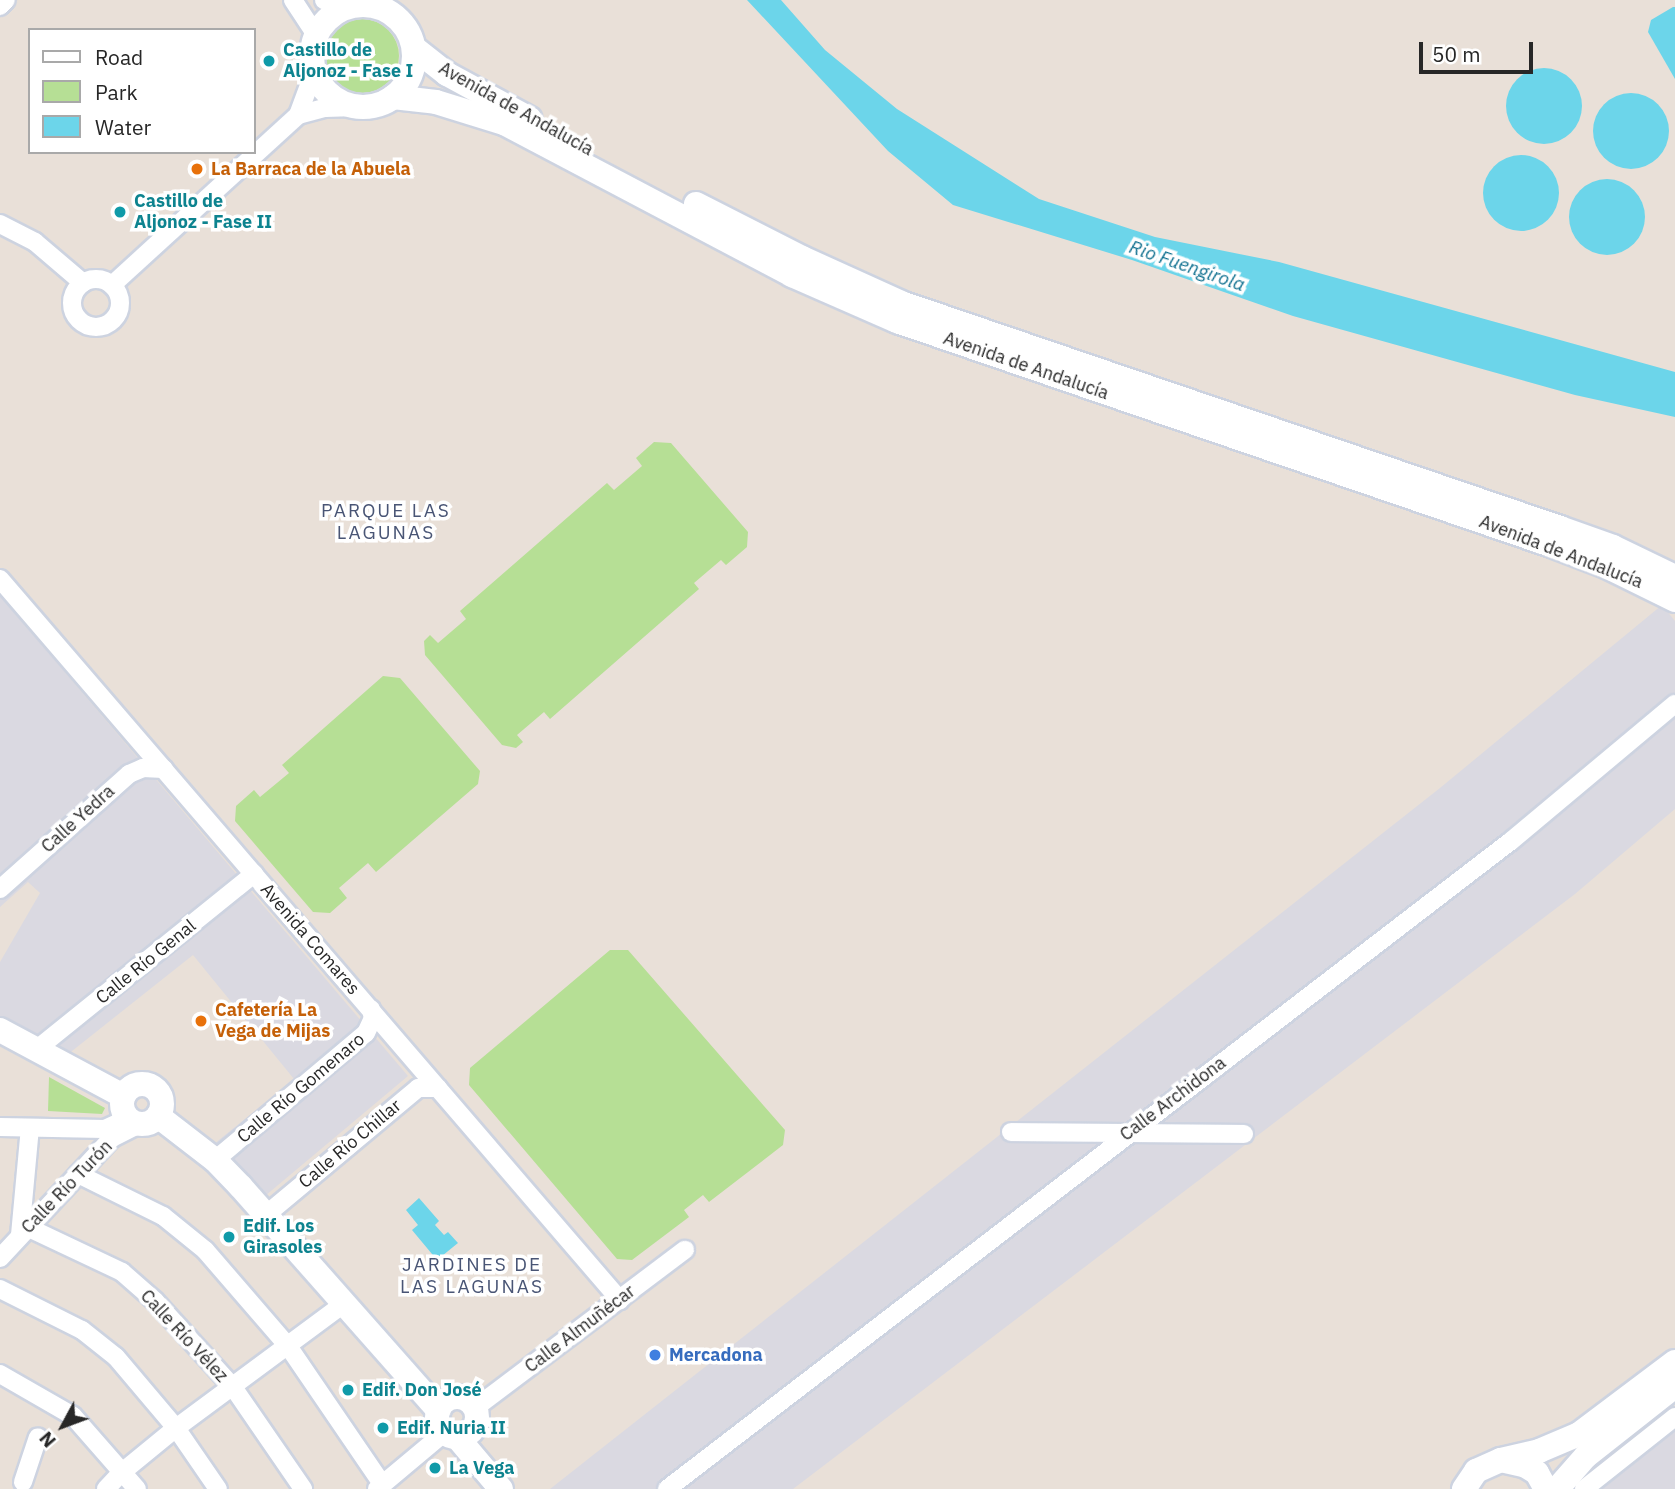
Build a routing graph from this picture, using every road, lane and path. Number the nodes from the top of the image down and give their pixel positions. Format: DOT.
graph roads {
  1 [pos="6,0"];
  2 [pos="293,0"];
  3 [pos="332,4"];
  4 [pos="0,6"];
  5 [pos="316,35"];
  6 [pos="414,48"];
  7 [pos="314,72"];
  8 [pos="393,97"];
  9 [pos="355,107"];
  10 [pos="298,115"];
  11 [pos="256,153"];
  12 [pos="255,154"];
  13 [pos="0,224"];
  14 [pos="83,283"];
  15 [pos="112,285"];
  16 [pos="1675,577"];
  17 [pos="0,579"];
  18 [pos="1675,600"];
  19 [pos="1675,704"];
  20 [pos="164,769"];
  21 [pos="254,874"];
  22 [pos="0,889"];
  23 [pos="371,1009"];
  24 [pos="0,1030"];
  25 [pos="37,1049"];
  26 [pos="438,1088"];
  27 [pos="137,1114"];
  28 [pos="0,1127"];
  29 [pos="30,1128"];
  30 [pos="1011,1132"];
  31 [pos="1127,1134"];
  32 [pos="1244,1134"];
  33 [pos="215,1160"];
  34 [pos="78,1174"];
  35 [pos="267,1214"];
  36 [pos="24,1231"];
  37 [pos="685,1250"];
  38 [pos="0,1258"];
  39 [pos="0,1289"];
  40 [pos="620,1300"];
  41 [pos="345,1303"];
  42 [pos="288,1346"];
  43 [pos="1675,1362"];
  44 [pos="0,1374"];
  45 [pos="1675,1385"];
  46 [pos="233,1387"];
  47 [pos="475,1408"];
  48 [pos="1675,1417"];
  49 [pos="446,1427"];
  50 [pos="176,1428"];
  51 [pos="38,1437"];
  52 [pos="1501,1460"];
  53 [pos="121,1473"];
  54 [pos="24,1487"];
  55 [pos="380,1487"];
  56 [pos="106,1489"];
  57 [pos="137,1489"];
  58 [pos="218,1489"];
  59 [pos="303,1489"];
  60 [pos="501,1489"];
  61 [pos="667,1489"];
  62 [pos="1464,1489"];
  63 [pos="1546,1489"];
  64 [pos="1557,1489"];
  65 [pos="1584,1489"];
  1 -- 4 [label="street"];
  2 -- 5 [label="street"];
  3 -- 5 [label="street"];
  3 -- 6 [label="street"];
  5 -- 7 [label="street"];
  6 -- 8 [label="street"];
  6 -- 16 [label="street, Avenida de Andalucía"];
  7 -- 9 [label="street"];
  7 -- 10 [label="street"];
  8 -- 9 [label="street"];
  8 -- 18 [label="street, Avenida de Andalucía"];
  9 -- 10 [label="street"];
  10 -- 11 [label="street"];
  12 -- 15 [label="street"];
  13 -- 14 [label="street"];
  14 -- 15 [label="street"];
  14 -- 15 [label="street"];
  17 -- 20 [label="street, Avenida Comares"];
  19 -- 31 [label="street, Calle Archidona"];
  20 -- 21 [label="street, Avenida Comares"];
  20 -- 22 [label="street, Calle Yedra"];
  21 -- 23 [label="street, Avenida Comares"];
  21 -- 25 [label="street, Calle Río Genal"];
  23 -- 26 [label="street, Avenida Comares"];
  23 -- 33 [label="street, Calle Río Gomenaro"];
  24 -- 25 [label="street"];
  25 -- 27 [label="street"];
  26 -- 35 [label="street, Calle Río Chillar"];
  26 -- 40 [label="street, Avenida Comares"];
  27 -- 29 [label="street"];
  27 -- 33 [label="street"];
  27 -- 34 [label="street, Calle Río Turón"];
  28 -- 29 [label="street"];
  29 -- 36 [label="street"];
  30 -- 31 [label="street"];
  31 -- 32 [label="street"];
  31 -- 61 [label="street, Calle Archidona"];
  33 -- 35 [label="street"];
  34 -- 36 [label="street, Calle Río Turón"];
  34 -- 42 [label="street"];
  35 -- 41 [label="street"];
  36 -- 38 [label="street, Calle Río Turón"];
  36 -- 46 [label="street, Calle Río Vélez"];
  37 -- 40 [label="street, Calle Almuñécar"];
  39 -- 50 [label="street"];
  40 -- 47 [label="street, Calle Almuñécar"];
  41 -- 42 [label="street"];
  41 -- 49 [label="street"];
  42 -- 46 [label="street"];
  42 -- 55 [label="street"];
  43 -- 52 [label="street"];
  44 -- 53 [label="street"];
  45 -- 64 [label="street"];
  46 -- 50 [label="street"];
  46 -- 59 [label="street, Calle Río Vélez"];
  47 -- 49 [label="street"];
  47 -- 49 [label="street"];
  48 -- 65 [label="street"];
  49 -- 55 [label="street"];
  49 -- 60 [label="street"];
  50 -- 53 [label="street"];
  50 -- 58 [label="street"];
  51 -- 54 [label="street"];
  52 -- 62 [label="street"];
  52 -- 63 [label="street"];
  53 -- 56 [label="street"];
  53 -- 57 [label="street"];
}
